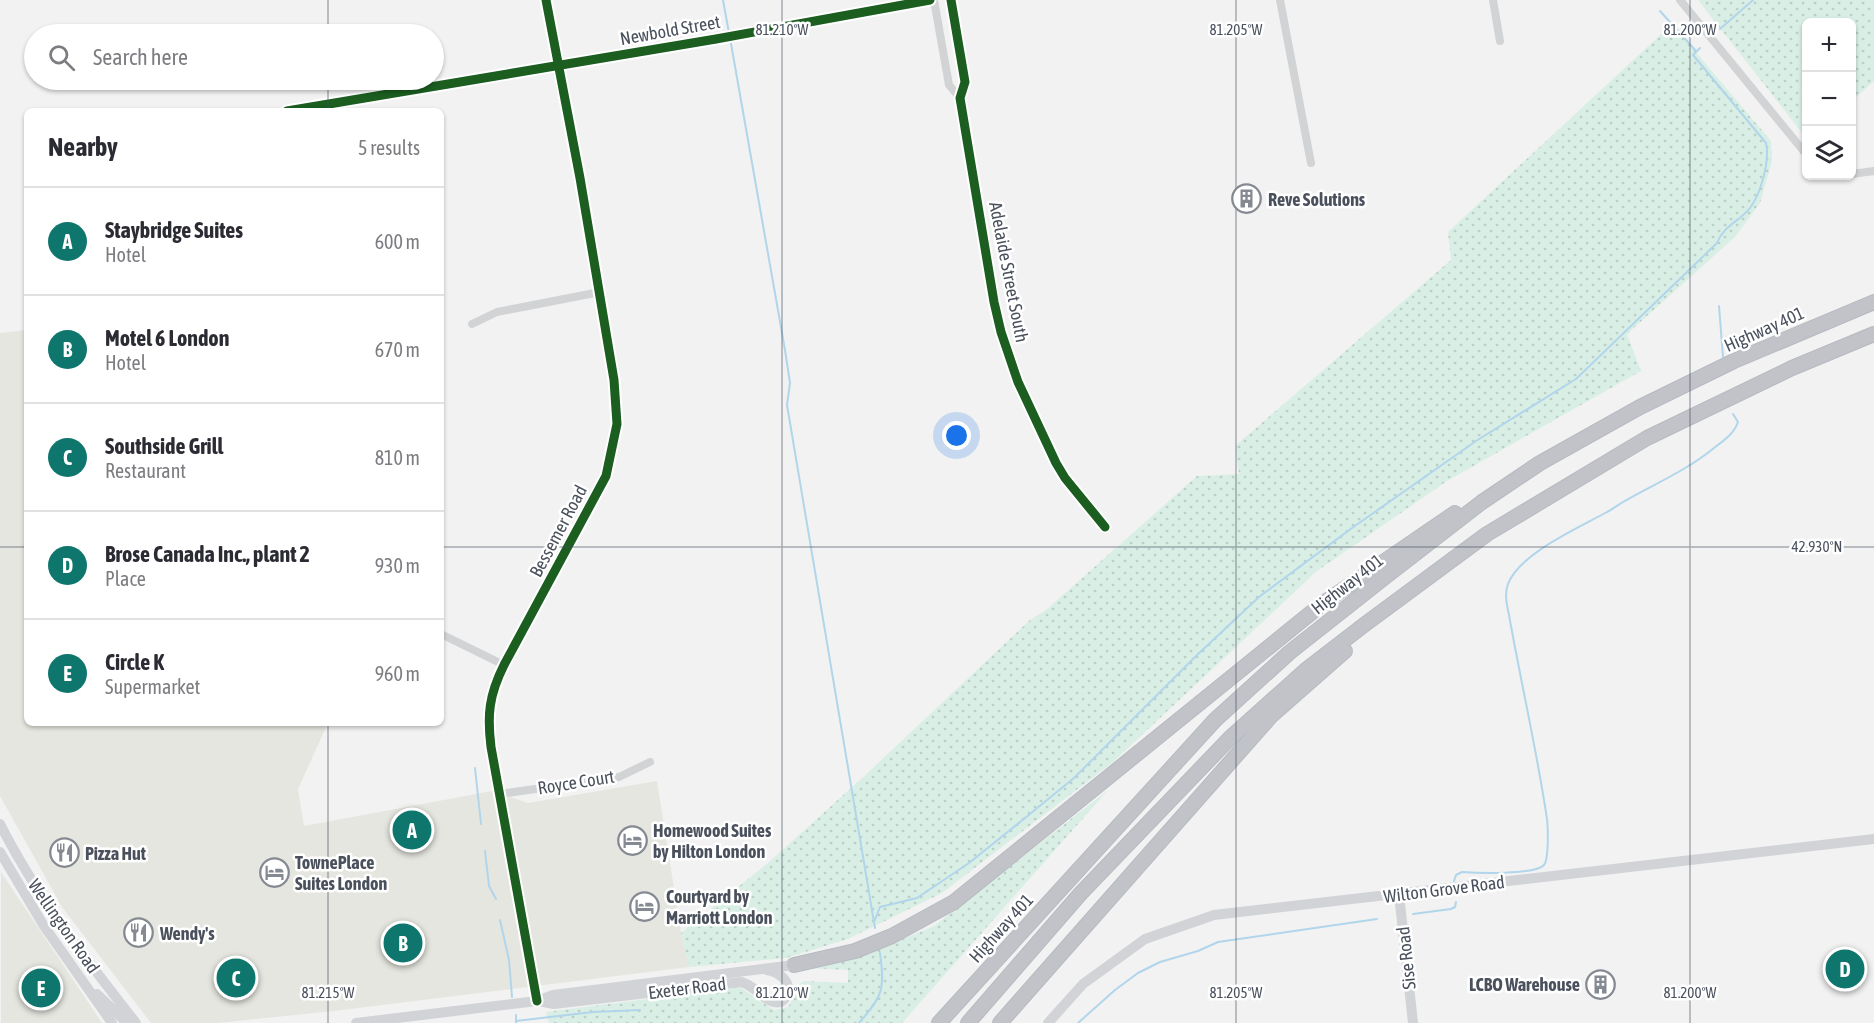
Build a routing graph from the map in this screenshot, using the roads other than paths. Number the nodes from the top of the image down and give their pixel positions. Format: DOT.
graph roads {
  1 [pos="546,0"];
  2 [pos="932,0"];
  3 [pos="951,0"];
  4 [pos="1280,0"];
  5 [pos="1493,0"];
  6 [pos="1680,0"];
  7 [pos="1500,41"];
  8 [pos="557,66"];
  9 [pos="444,85"];
  10 [pos="413,90"];
  11 [pos="960,98"];
  12 [pos="305,108"];
  13 [pos="1802,149"];
  14 [pos="1311,163"];
  15 [pos="1874,171"];
  16 [pos="1856,173"];
  17 [pos="600,292"];
  18 [pos="1874,302"];
  19 [pos="472,324"];
  20 [pos="1874,334"];
  21 [pos="1482,502"];
  22 [pos="1105,527"];
  23 [pos="1364,625"];
  24 [pos="444,635"];
  25 [pos="504,665"];
  26 [pos="650,762"];
  27 [pos="500,794"];
  28 [pos="0,824"];
  29 [pos="1874,839"];
  30 [pos="0,852"];
  31 [pos="1399,894"];
  32 [pos="794,965"];
  33 [pos="764,969"];
  34 [pos="74,970"];
  35 [pos="537,1001"];
  36 [pos="112,1023"];
  37 [pos="127,1023"];
  38 [pos="136,1023"];
  39 [pos="356,1023"];
  40 [pos="939,1023"];
  41 [pos="968,1023"];
  42 [pos="1000,1023"];
  43 [pos="1048,1023"];
  44 [pos="1413,1023"];
  1 -- 8 [label="street"];
  2 -- 8 [label="street, Newbold Street"];
  2 -- 11 [label="street, Adelaide Street South"];
  3 -- 11 [label="street, Adelaide Street South"];
  4 -- 14 [label="street"];
  5 -- 7 [label="street"];
  6 -- 13 [label="street"];
  8 -- 9 [label="street"];
  8 -- 17 [label="street, Bessemer Road"];
  10 -- 12 [label="street"];
  11 -- 22 [label="street, Adelaide Street South"];
  15 -- 16 [label="street"];
  17 -- 19 [label="street"];
  17 -- 25 [label="street, Bessemer Road"];
  18 -- 21 [label="highway, Highway 401"];
  20 -- 23 [label="highway, Highway 401"];
  21 -- 32 [label="highway"];
  21 -- 40 [label="highway, Highway 401"];
  23 -- 41 [label="highway, Highway 401"];
  23 -- 42 [label="highway"];
  24 -- 25 [label="street"];
  25 -- 27 [label="street, Bessemer Road"];
  26 -- 27 [label="street, Royce Court"];
  27 -- 35 [label="street, Bessemer Road"];
  28 -- 38 [label="street, Wellington Road"];
  29 -- 31 [label="street, Wilton Grove Road"];
  30 -- 34 [label="street, Wellington Road"];
  31 -- 43 [label="street, Wilton Grove Road"];
  31 -- 44 [label="street, Sise Road"];
  32 -- 33 [label="street, Exeter Road"];
  33 -- 35 [label="street, Exeter Road"];
  33 -- 35 [label="street, Exeter Road"];
  34 -- 36 [label="street, Wellington Road"];
  34 -- 37 [label="street"];
  35 -- 39 [label="street, Exeter Road"];
}
